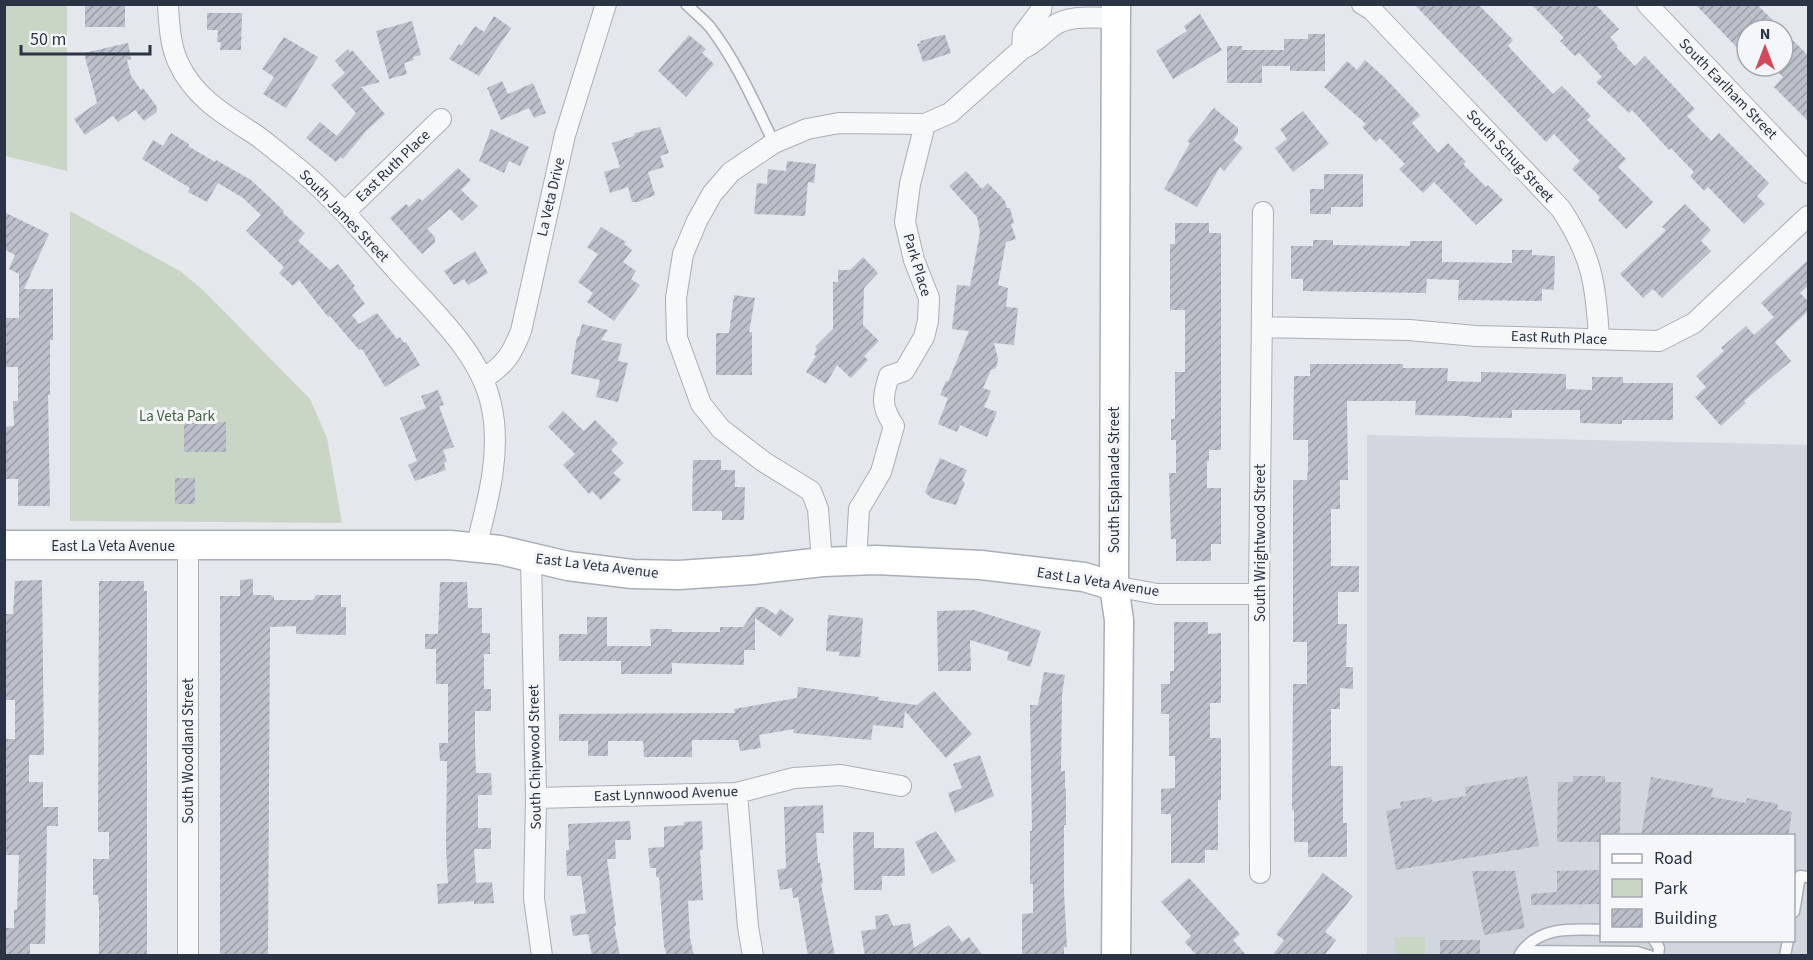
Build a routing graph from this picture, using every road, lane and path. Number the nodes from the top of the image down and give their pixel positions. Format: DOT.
graph roads {
  1 [pos="168,4"];
  2 [pos="606,4"];
  3 [pos="686,4"];
  4 [pos="1362,4"];
  5 [pos="1647,4"];
  6 [pos="1042,6"];
  7 [pos="1116,11"];
  8 [pos="1056,24"];
  9 [pos="1022,49"];
  10 [pos="441,119"];
  11 [pos="925,124"];
  12 [pos="774,143"];
  13 [pos="1809,173"];
  14 [pos="345,212"];
  15 [pos="1263,213"];
  16 [pos="1809,216"];
  17 [pos="1262,327"];
  18 [pos="1599,339"];
  19 [pos="483,379"];
  20 [pos="4,545"];
  21 [pos="188,546"];
  22 [pos="476,547"];
  23 [pos="531,559"];
  24 [pos="856,560"];
  25 [pos="822,562"];
  26 [pos="1114,585"];
  27 [pos="1259,594"];
  28 [pos="901,786"];
  29 [pos="737,793"];
  30 [pos="536,798"];
  31 [pos="1260,873"];
  32 [pos="1809,877"];
  33 [pos="1795,906"];
  34 [pos="1600,930"];
  35 [pos="1655,942"];
  36 [pos="1521,953"];
  37 [pos="188,956"];
  38 [pos="542,956"];
  39 [pos="753,956"];
  40 [pos="1116,956"];
  41 [pos="1650,956"];
  42 [pos="1658,956"];
  1 -- 14 [label="street, South James Street"];
  2 -- 19 [label="street, La Veta Drive"];
  3 -- 12 [label="lane"];
  4 -- 18 [label="street, South Schug Street"];
  5 -- 13 [label="street, South Earlham Street"];
  6 -- 8 [label="lane"];
  6 -- 9 [label="street"];
  7 -- 8 [label="street"];
  7 -- 26 [label="street, South Esplanade Street"];
  8 -- 9 [label="street"];
  9 -- 11 [label="street"];
  10 -- 14 [label="street, East Ruth Place"];
  11 -- 12 [label="street"];
  11 -- 24 [label="street, Park Place"];
  12 -- 25 [label="street"];
  14 -- 19 [label="street, South James Street"];
  15 -- 17 [label="street, South Wrightwood Street"];
  16 -- 18 [label="street, East Ruth Place"];
  17 -- 18 [label="street, East Ruth Place"];
  17 -- 27 [label="street, South Wrightwood Street"];
  19 -- 22 [label="street, South James Street"];
  20 -- 21 [label="street, East La Veta Avenue"];
  21 -- 22 [label="street, East La Veta Avenue"];
  21 -- 37 [label="street, South Woodland Street"];
  22 -- 23 [label="street, East La Veta Avenue"];
  23 -- 25 [label="street, East La Veta Avenue"];
  23 -- 30 [label="street, South Chipwood Street"];
  24 -- 25 [label="street, East La Veta Avenue"];
  24 -- 26 [label="street, East La Veta Avenue"];
  26 -- 27 [label="street, East La Veta Avenue"];
  26 -- 40 [label="street, South Esplanade Street"];
  27 -- 31 [label="street, South Wrightwood Street"];
  28 -- 29 [label="street, East Lynnwood Avenue"];
  29 -- 30 [label="street, East Lynnwood Avenue"];
  29 -- 39 [label="street"];
  30 -- 38 [label="street, South Chipwood Street"];
  32 -- 33 [label="lane"];
  34 -- 36 [label="lane"];
  35 -- 42 [label="lane"];
  36 -- 41 [label="lane"];
}
